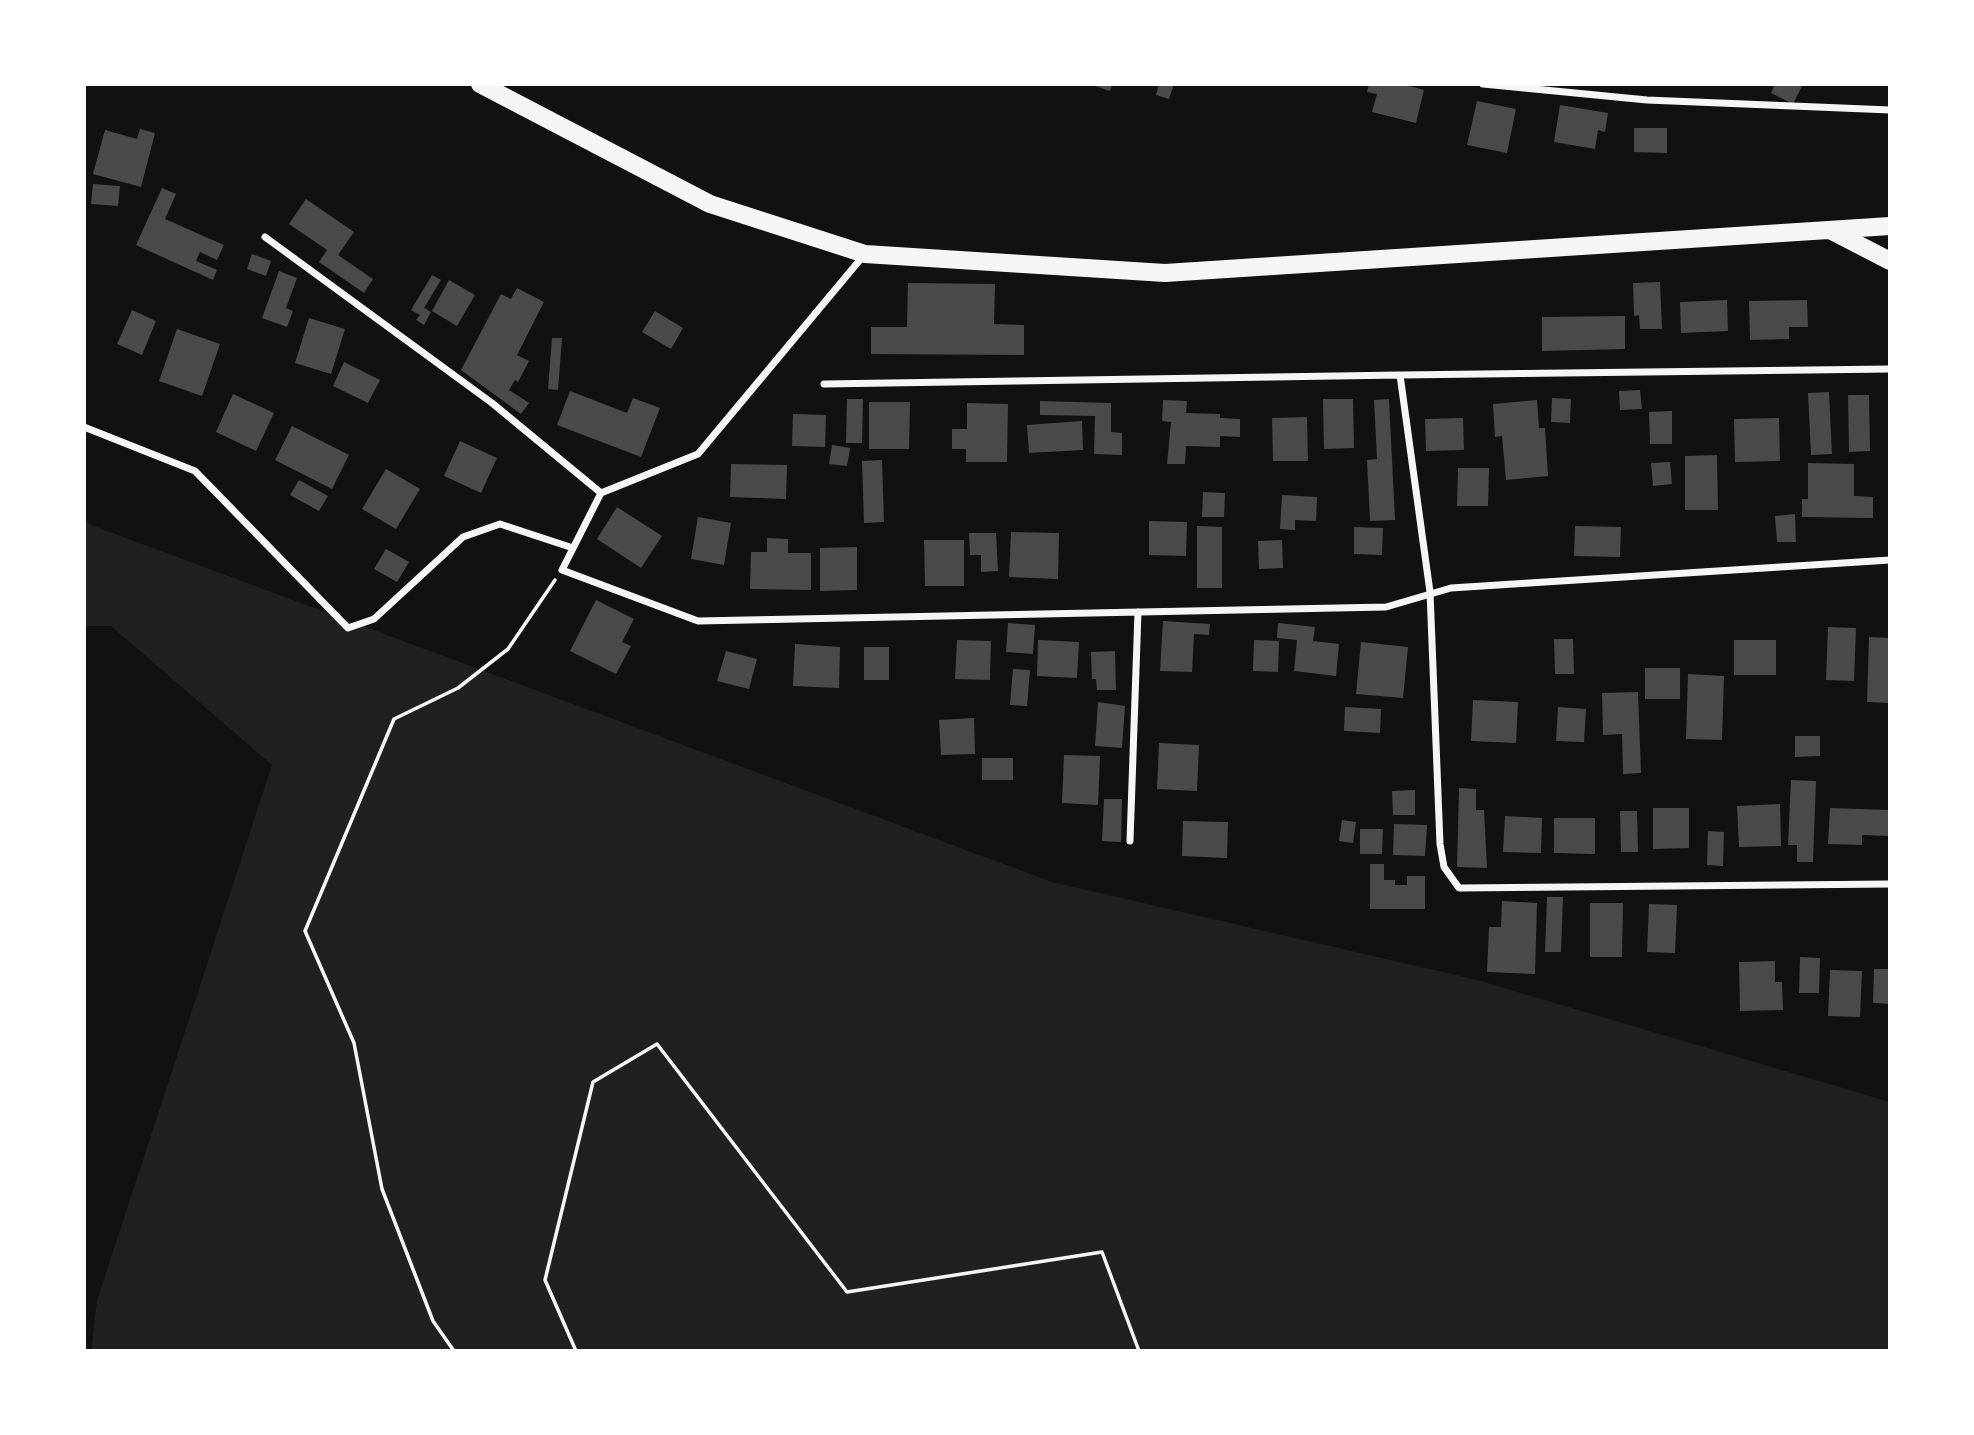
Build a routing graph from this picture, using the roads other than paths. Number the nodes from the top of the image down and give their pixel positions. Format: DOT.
graph roads {
  1 [pos="480,84"];
  2 [pos="1483,84"];
  3 [pos="1890,110"];
  4 [pos="1890,226"];
  5 [pos="1830,230"];
  6 [pos="265,237"];
  7 [pos="865,254"];
  8 [pos="1890,261"];
  9 [pos="1890,369"];
  10 [pos="1400,375"];
  11 [pos="824,384"];
  12 [pos="84,428"];
  13 [pos="601,493"];
  14 [pos="573,548"];
  15 [pos="1890,560"];
  16 [pos="1430,592"];
  17 [pos="1138,612"];
  18 [pos="1130,841"];
  19 [pos="1890,884"];
  1 -- 7 [label="main road"];
  2 -- 3 [label="street"];
  4 -- 5 [label="main road"];
  5 -- 7 [label="main road"];
  5 -- 8 [label="main road"];
  6 -- 13 [label="street"];
  7 -- 13 [label="street"];
  9 -- 10 [label="street"];
  10 -- 11 [label="street"];
  10 -- 16 [label="street"];
  12 -- 14 [label="street"];
  13 -- 14 [label="street"];
  14 -- 17 [label="street"];
  15 -- 16 [label="street"];
  16 -- 17 [label="street"];
  16 -- 19 [label="street"];
  17 -- 18 [label="street"];
}
